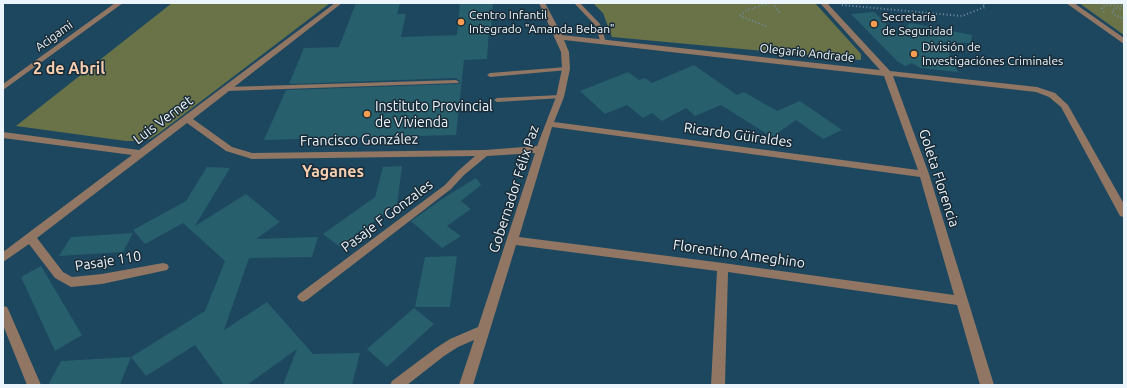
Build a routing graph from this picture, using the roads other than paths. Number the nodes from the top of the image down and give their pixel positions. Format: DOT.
graph roads {
  1 [pos="120,3"];
  2 [pos="339,3"];
  3 [pos="542,3"];
  4 [pos="577,3"];
  5 [pos="823,3"];
  6 [pos="1069,3"];
  7 [pos="559,37"];
  8 [pos="603,42"];
  9 [pos="1124,42"];
  10 [pos="566,69"];
  11 [pos="888,74"];
  12 [pos="490,75"];
  13 [pos="456,82"];
  14 [pos="3,88"];
  15 [pos="227,89"];
  16 [pos="560,97"];
  17 [pos="497,100"];
  18 [pos="187,119"];
  19 [pos="549,124"];
  20 [pos="3,135"];
  21 [pos="541,148"];
  22 [pos="485,153"];
  23 [pos="141,154"];
  24 [pos="924,174"];
  25 [pos="1124,213"];
  26 [pos="30,237"];
  27 [pos="512,240"];
  28 [pos="3,258"];
  29 [pos="163,267"];
  30 [pos="723,267"];
  31 [pos="303,297"];
  32 [pos="961,301"];
  33 [pos="3,311"];
  34 [pos="483,331"];
  35 [pos="34,385"];
  36 [pos="397,385"];
  37 [pos="466,385"];
  38 [pos="718,385"];
  39 [pos="987,385"];
  1 -- 14 [label="street, Acigami"];
  2 -- 15 [label="street, Luis Vernet"];
  3 -- 7 [label="street, Gobernador Félix Paz"];
  4 -- 8 [label="lane"];
  5 -- 11 [label="street, Goleta Florencia"];
  6 -- 9 [label="street"];
  7 -- 8 [label="street, Olegario Andrade"];
  7 -- 10 [label="street, Gobernador Félix Paz"];
  8 -- 11 [label="street, Olegario Andrade"];
  10 -- 12 [label="lane"];
  10 -- 16 [label="street, Gobernador Félix Paz"];
  11 -- 24 [label="street, Goleta Florencia"];
  11 -- 25 [label="street, Olegario Andrade"];
  13 -- 15 [label="lane"];
  15 -- 18 [label="street, Luis Vernet"];
  16 -- 17 [label="lane"];
  16 -- 19 [label="street, Gobernador Félix Paz"];
  18 -- 22 [label="street, Francisco González"];
  18 -- 23 [label="street, Luis Vernet"];
  19 -- 21 [label="street, Gobernador Félix Paz"];
  19 -- 24 [label="street, Ricardo Güiraldes"];
  20 -- 23 [label="street"];
  21 -- 22 [label="street, Francisco González"];
  21 -- 27 [label="street, Gobernador Félix Paz"];
  22 -- 31 [label="street, Pasaje F Gonzales"];
  23 -- 26 [label="street, Luis Vernet"];
  24 -- 32 [label="street, Goleta Florencia"];
  26 -- 28 [label="street, Luis Vernet"];
  26 -- 29 [label="street, Pasaje 110"];
  27 -- 30 [label="street, Florentino Ameghino"];
  27 -- 34 [label="street, Gobernador Félix Paz"];
  30 -- 32 [label="street, Florentino Ameghino"];
  30 -- 38 [label="street"];
  32 -- 39 [label="street, Goleta Florencia"];
  33 -- 35 [label="street"];
  34 -- 36 [label="street"];
  34 -- 37 [label="street, Gobernador Félix Paz"];
}
